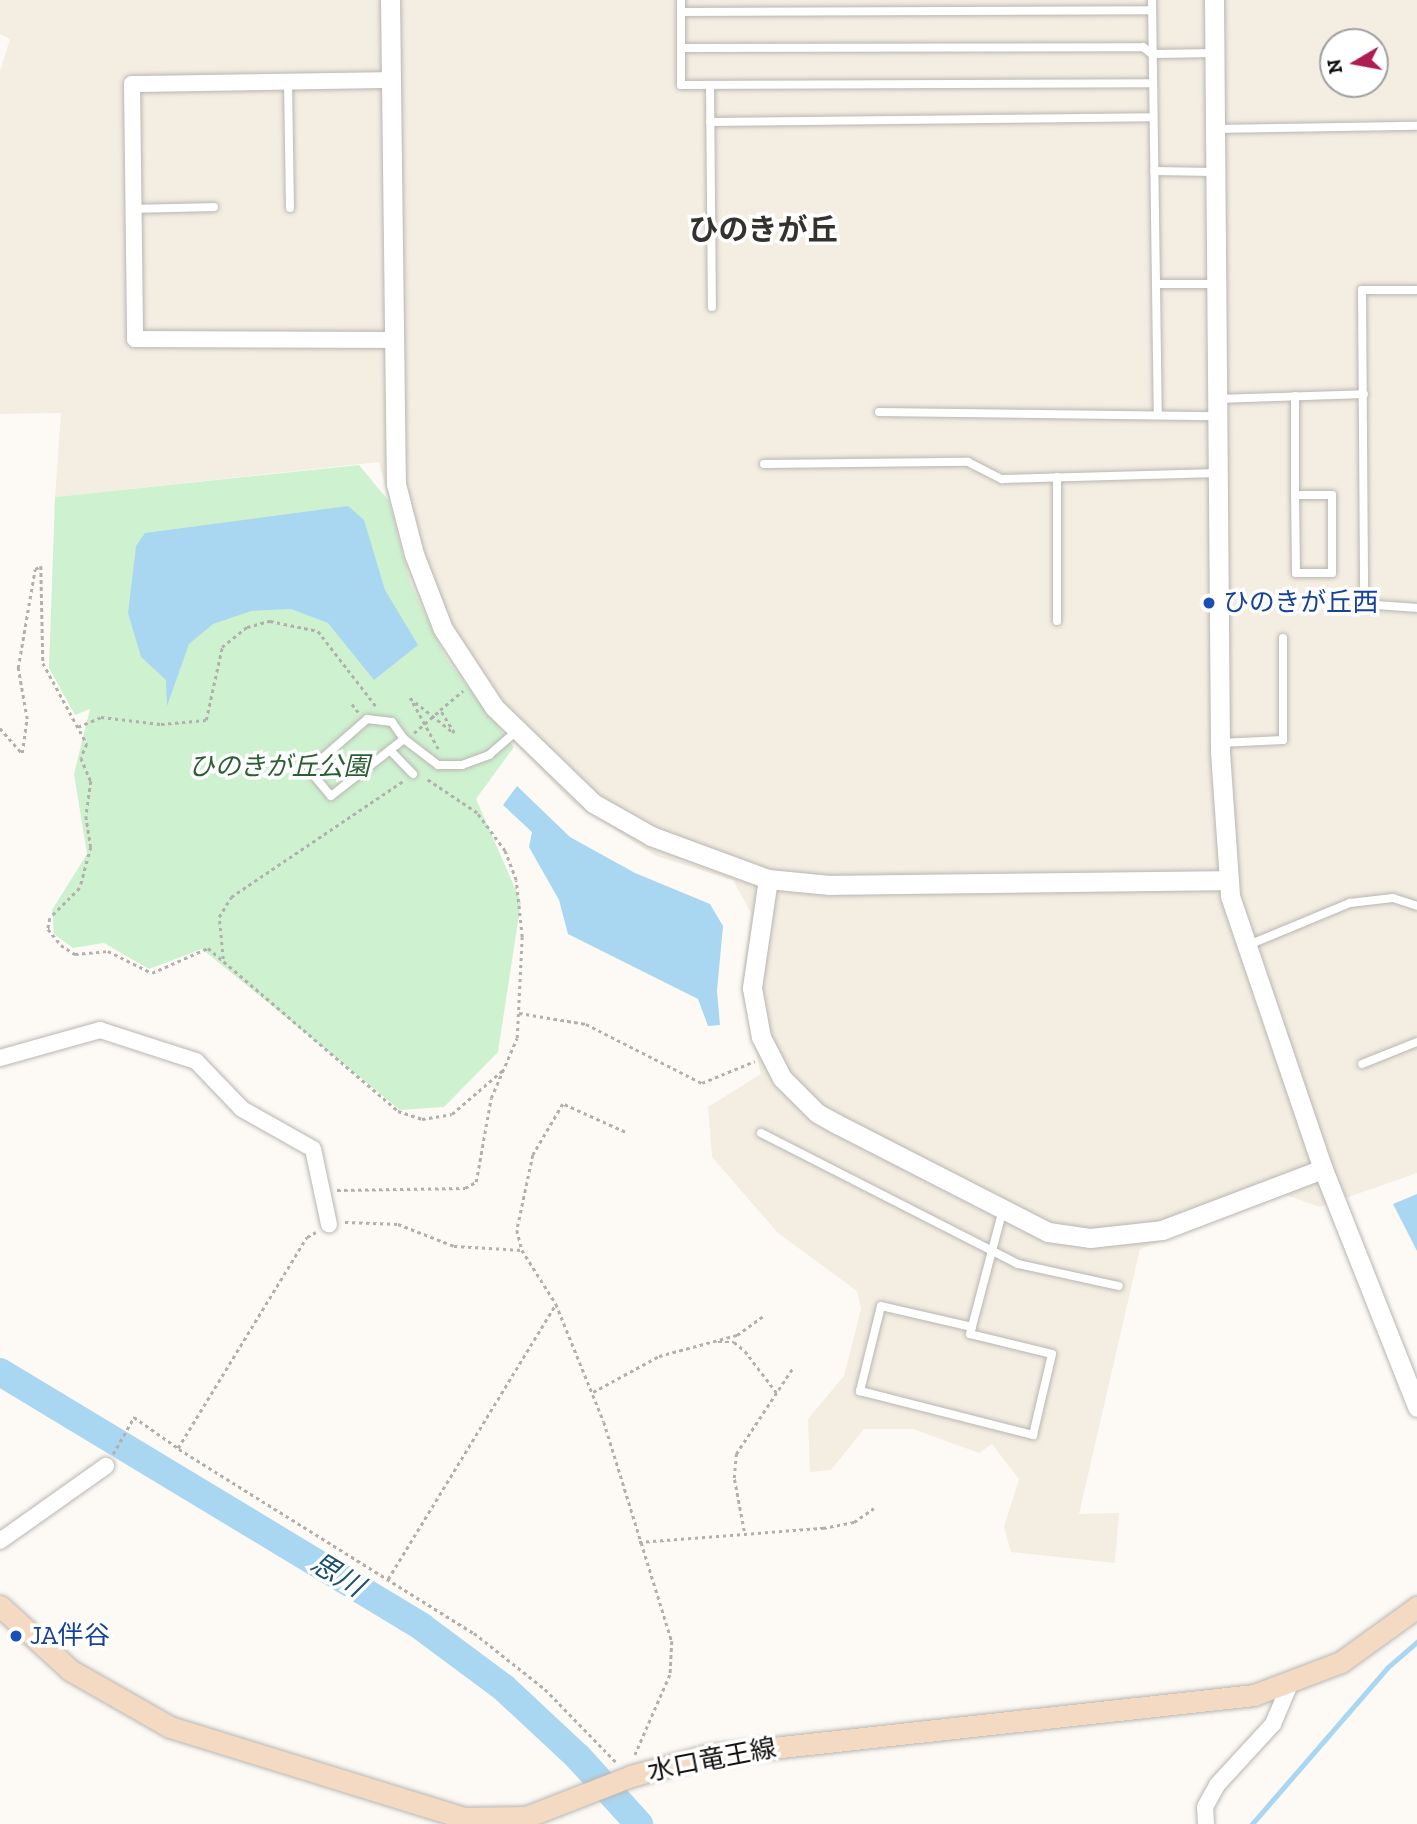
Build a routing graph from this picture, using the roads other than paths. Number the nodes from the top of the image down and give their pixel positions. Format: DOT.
graph roads {
  1 [pos="390,0"];
  2 [pos="681,0"];
  3 [pos="1152,0"];
  4 [pos="1214,0"];
  5 [pos="1152,10"];
  6 [pos="681,12"];
  7 [pos="681,48"];
  8 [pos="1214,53"];
  9 [pos="1152,54"];
  10 [pos="389,80"];
  11 [pos="288,82"];
  12 [pos="1153,83"];
  13 [pos="710,85"];
  14 [pos="1153,117"];
  15 [pos="710,122"];
  16 [pos="1417,126"];
  17 [pos="1215,129"];
  18 [pos="1154,171"];
  19 [pos="1215,172"];
  20 [pos="214,207"];
  21 [pos="290,208"];
  22 [pos="133,209"];
  23 [pos="1156,284"];
  24 [pos="1216,284"];
  25 [pos="1417,289"];
  26 [pos="712,307"];
  27 [pos="393,340"];
  28 [pos="1364,394"];
  29 [pos="1295,396"];
  30 [pos="1217,407"];
  31 [pos="879,412"];
  32 [pos="1158,415"];
  33 [pos="764,464"];
  34 [pos="1218,473"];
  35 [pos="1057,477"];
  36 [pos="1295,495"];
  37 [pos="1417,608"];
  38 [pos="1057,621"];
  39 [pos="1283,638"];
  40 [pos="517,731"];
  41 [pos="404,738"];
  42 [pos="1220,743"];
  43 [pos="390,750"];
  44 [pos="413,774"];
  45 [pos="768,879"];
  46 [pos="1228,880"];
  47 [pos="1417,906"];
  48 [pos="1243,947"];
  49 [pos="1417,1042"];
  50 [pos="0,1058"];
  51 [pos="1362,1064"];
  52 [pos="761,1133"];
  53 [pos="1322,1169"];
  54 [pos="1003,1209"];
  55 [pos="329,1224"];
  56 [pos="991,1252"];
  57 [pos="1119,1286"];
  58 [pos="972,1327"];
  59 [pos="1417,1406"];
  60 [pos="106,1466"];
  61 [pos="0,1541"];
  62 [pos="0,1606"];
  63 [pos="1417,1607"];
  64 [pos="1290,1684"];
  65 [pos="527,1821"];
  66 [pos="1206,1824"];
  1 -- 10 [label="street"];
  2 -- 6 [label="lane"];
  3 -- 5 [label="lane"];
  4 -- 8 [label="street"];
  5 -- 6 [label="lane"];
  5 -- 9 [label="lane"];
  6 -- 7 [label="lane"];
  7 -- 9 [label="lane"];
  7 -- 13 [label="lane"];
  8 -- 9 [label="lane"];
  8 -- 17 [label="street"];
  9 -- 12 [label="lane"];
  10 -- 11 [label="street"];
  10 -- 27 [label="street"];
  11 -- 21 [label="lane"];
  11 -- 22 [label="street"];
  12 -- 13 [label="lane"];
  12 -- 14 [label="lane"];
  13 -- 15 [label="lane"];
  14 -- 15 [label="lane"];
  14 -- 18 [label="lane"];
  15 -- 26 [label="lane"];
  16 -- 17 [label="lane"];
  17 -- 19 [label="street"];
  18 -- 19 [label="lane"];
  18 -- 23 [label="lane"];
  19 -- 24 [label="street"];
  20 -- 22 [label="lane"];
  22 -- 27 [label="street"];
  23 -- 24 [label="lane"];
  23 -- 32 [label="lane"];
  24 -- 30 [label="street"];
  25 -- 28 [label="lane"];
  27 -- 40 [label="street"];
  28 -- 29 [label="lane"];
  28 -- 37 [label="lane"];
  29 -- 30 [label="lane"];
  29 -- 36 [label="lane"];
  30 -- 32 [label="lane"];
  30 -- 34 [label="street"];
  31 -- 32 [label="lane"];
  33 -- 35 [label="lane"];
  34 -- 35 [label="lane"];
  34 -- 42 [label="street"];
  35 -- 38 [label="lane"];
  36 -- 36 [label="lane"];
  39 -- 42 [label="lane"];
  40 -- 41 [label="lane"];
  40 -- 45 [label="street"];
  41 -- 43 [label="lane"];
  41 -- 43 [label="lane"];
  42 -- 46 [label="street"];
  43 -- 44 [label="lane"];
  45 -- 46 [label="street"];
  45 -- 54 [label="street"];
  46 -- 48 [label="street"];
  47 -- 48 [label="lane"];
  48 -- 53 [label="street"];
  49 -- 51 [label="lane"];
  50 -- 55 [label="street"];
  52 -- 56 [label="lane"];
  53 -- 54 [label="street"];
  53 -- 59 [label="street"];
  54 -- 56 [label="lane"];
  56 -- 57 [label="lane"];
  56 -- 58 [label="lane"];
  58 -- 58 [label="lane"];
  60 -- 61 [label="street"];
  62 -- 65 [label="main road, 水口竜王線"];
  63 -- 64 [label="main road, 水口竜王線"];
  64 -- 65 [label="main road, 水口竜王線"];
  64 -- 66 [label="street"];
}
